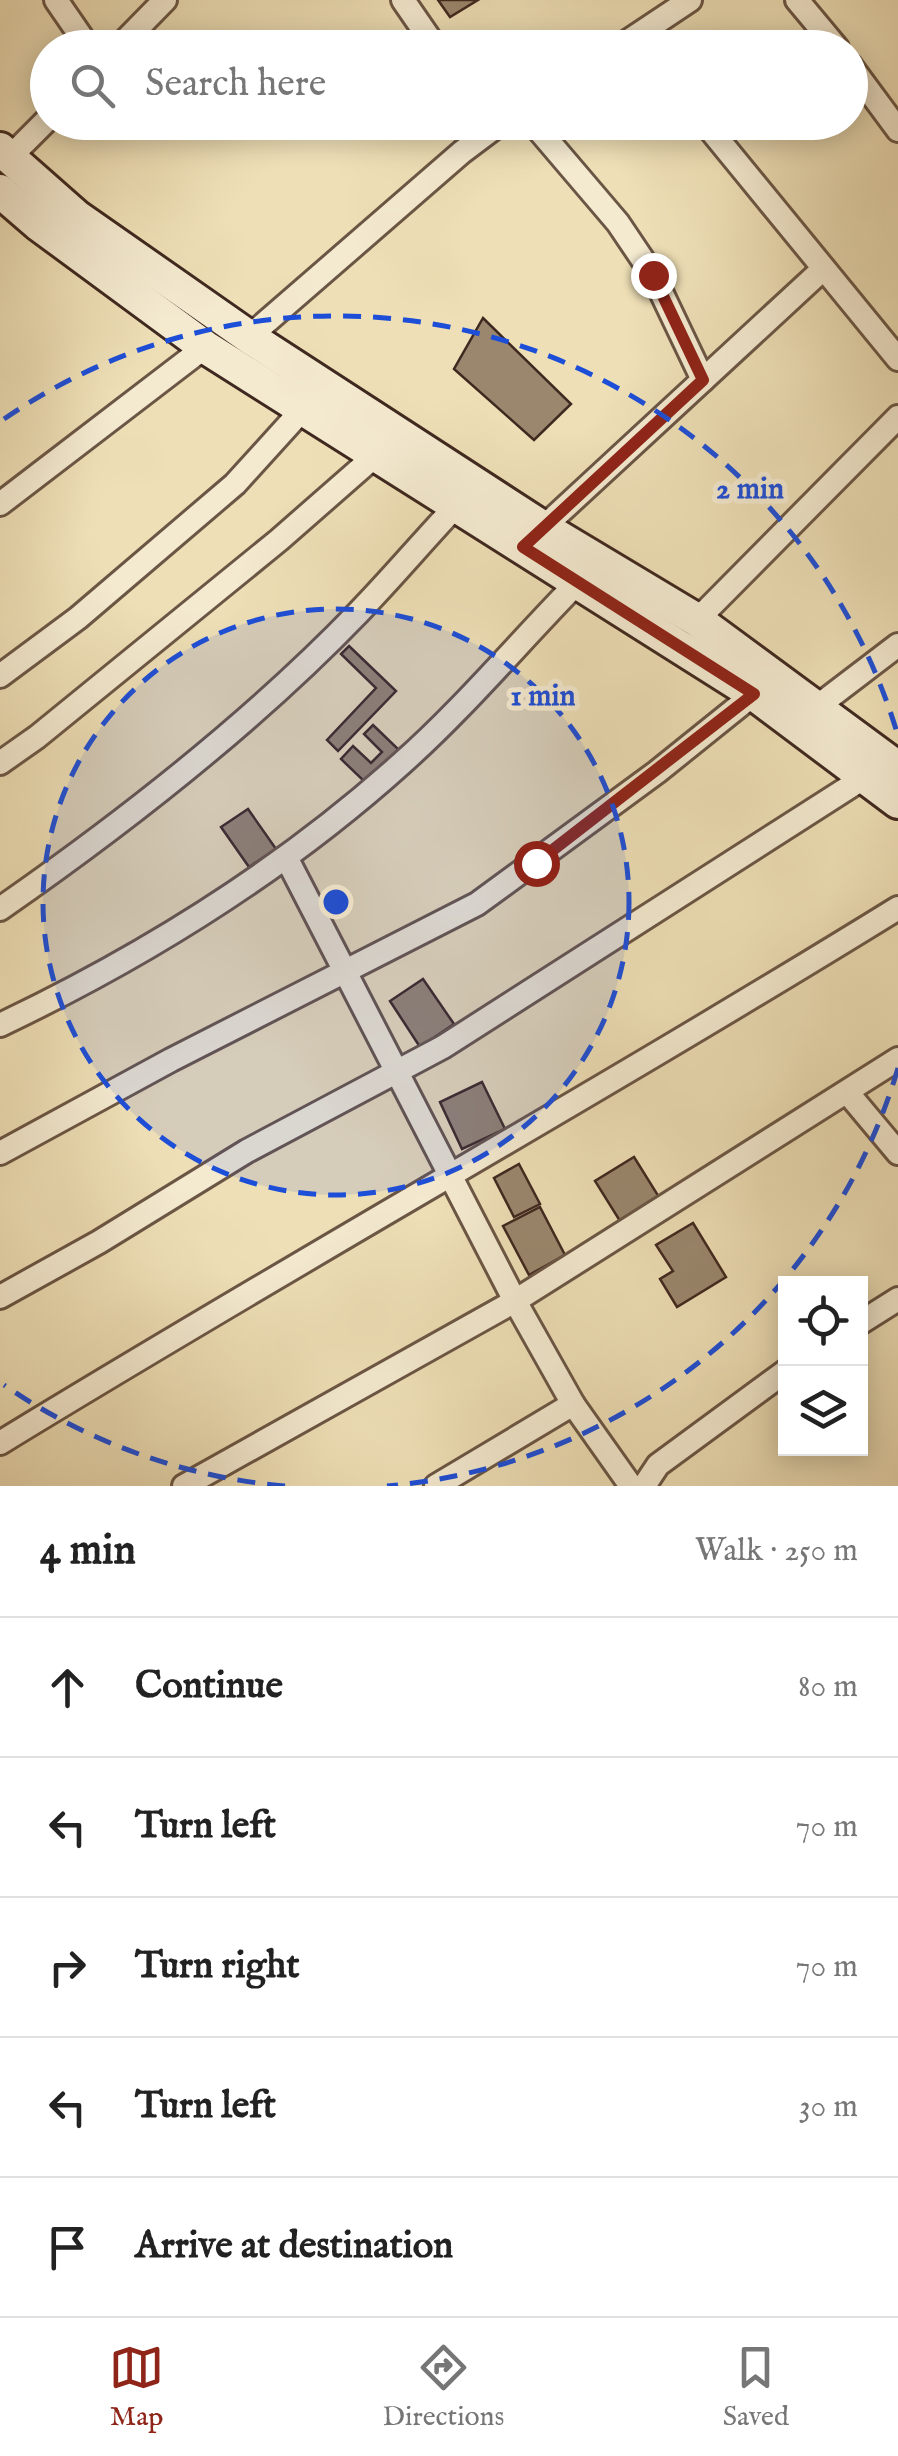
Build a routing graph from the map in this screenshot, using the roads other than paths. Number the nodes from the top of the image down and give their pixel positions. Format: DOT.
graph roads {
  1 [pos="56,0"];
  2 [pos="166,0"];
  3 [pos="403,0"];
  4 [pos="690,0"];
  5 [pos="797,0"];
  6 [pos="77,30"];
  7 [pos="136,30"];
  8 [pos="424,30"];
  9 [pos="650,30"];
  10 [pos="822,30"];
  11 [pos="868,89"];
  12 [pos="898,130"];
  13 [pos="30,133"];
  14 [pos="476,140"];
  15 [pos="547,140"];
  16 [pos="718,140"];
  17 [pos="4,154"];
  18 [pos="0,190"];
  19 [pos="822,270"];
  20 [pos="249,337"];
  21 [pos="205,347"];
  22 [pos="898,359"];
  23 [pos="703,380"];
  24 [pos="302,410"];
  25 [pos="898,417"];
  26 [pos="376,455"];
  27 [pos="0,504"];
  28 [pos="456,506"];
  29 [pos="532,537"];
  30 [pos="578,582"];
  31 [pos="697,620"];
  32 [pos="898,645"];
  33 [pos="0,676"];
  34 [pos="754,694"];
  35 [pos="818,706"];
  36 [pos="0,763"];
  37 [pos="882,768"];
  38 [pos="898,802"];
  39 [pos="287,858"];
  40 [pos="898,908"];
  41 [pos="0,909"];
  42 [pos="346,972"];
  43 [pos="0,1025"];
  44 [pos="898,1059"];
  45 [pos="398,1072"];
  46 [pos="846,1092"];
  47 [pos="0,1153"];
  48 [pos="898,1153"];
  49 [pos="451,1175"];
  50 [pos="0,1297"];
  51 [pos="898,1299"];
  52 [pos="515,1301"];
  53 [pos="868,1317"];
  54 [pos="778,1377"];
  55 [pos="573,1404"];
  56 [pos="0,1443"];
  57 [pos="184,1486"];
  58 [pos="436,1486"];
  59 [pos="631,1486"];
  60 [pos="644,1486"];
  1 -- 6 [label="street"];
  2 -- 7 [label="street"];
  3 -- 8 [label="street"];
  4 -- 9 [label="street"];
  5 -- 10 [label="street"];
  11 -- 12 [label="street"];
  13 -- 17 [label="street"];
  14 -- 20 [label="street"];
  15 -- 23 [label="street"];
  16 -- 19 [label="street"];
  17 -- 20 [label="main road"];
  18 -- 21 [label="main road"];
  19 -- 22 [label="street"];
  19 -- 23 [label="street"];
  20 -- 29 [label="main road"];
  21 -- 24 [label="main road"];
  21 -- 27 [label="street"];
  23 -- 29 [label="street"];
  24 -- 26 [label="main road"];
  24 -- 33 [label="street"];
  25 -- 31 [label="street"];
  26 -- 28 [label="main road"];
  26 -- 36 [label="street"];
  28 -- 29 [label="main road"];
  28 -- 41 [label="street"];
  29 -- 30 [label="main road"];
  29 -- 31 [label="main road"];
  30 -- 34 [label="main road"];
  30 -- 39 [label="street"];
  31 -- 35 [label="main road"];
  32 -- 35 [label="street"];
  34 -- 37 [label="main road"];
  34 -- 42 [label="street"];
  35 -- 37 [label="main road"];
  37 -- 38 [label="main road"];
  37 -- 45 [label="street"];
  39 -- 42 [label="street"];
  39 -- 43 [label="street"];
  40 -- 49 [label="street"];
  42 -- 45 [label="street"];
  42 -- 47 [label="street"];
  44 -- 46 [label="street"];
  45 -- 49 [label="street"];
  45 -- 50 [label="street"];
  46 -- 48 [label="street"];
  46 -- 52 [label="street"];
  49 -- 52 [label="street"];
  49 -- 56 [label="street"];
  51 -- 53 [label="street"];
  52 -- 55 [label="street"];
  52 -- 57 [label="street"];
  54 -- 60 [label="street"];
  55 -- 58 [label="street"];
  55 -- 59 [label="street"];
}
